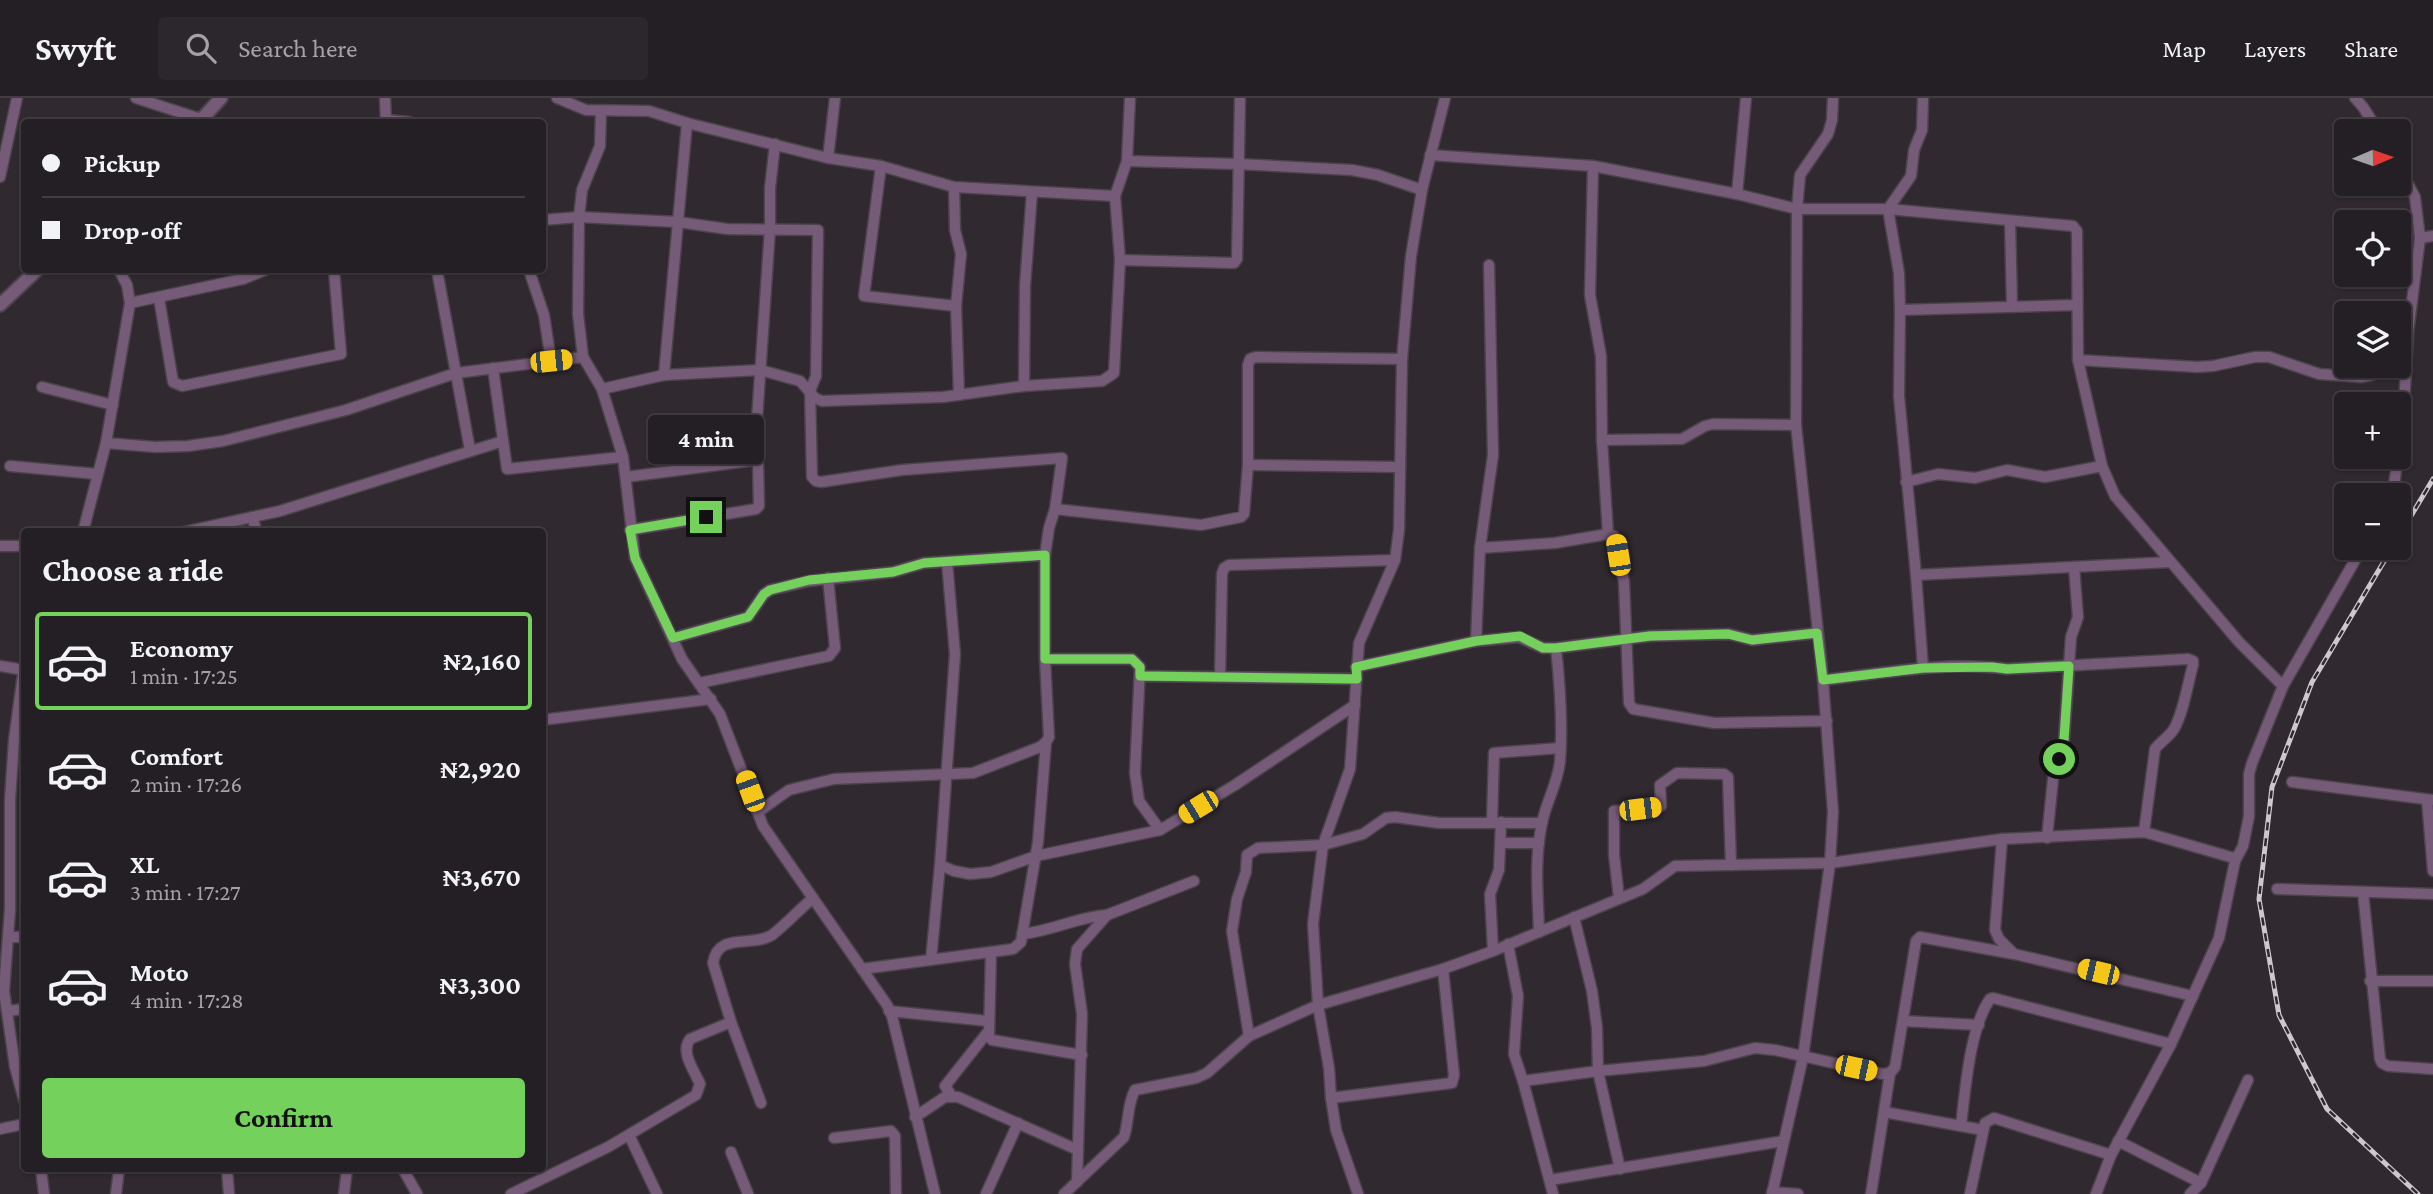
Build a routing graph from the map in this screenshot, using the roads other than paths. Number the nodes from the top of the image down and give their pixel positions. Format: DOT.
graph roads {
  1 [pos="17,98"];
  2 [pos="136,98"];
  3 [pos="221,98"];
  4 [pos="385,98"];
  5 [pos="557,98"];
  6 [pos="835,98"];
  7 [pos="1130,98"];
  8 [pos="1240,98"];
  9 [pos="1445,98"];
  10 [pos="1746,98"];
  11 [pos="1833,98"];
  12 [pos="1923,98"];
  13 [pos="2355,98"];
  14 [pos="601,111"];
  15 [pos="198,119"];
  16 [pos="205,119"];
  17 [pos="386,119"];
  18 [pos="2370,119"];
  19 [pos="687,123"];
  20 [pos="775,144"];
  21 [pos="1430,155"];
  22 [pos="828,158"];
  23 [pos="2,159"];
  24 [pos="1126,161"];
  25 [pos="1237,164"];
  26 [pos="881,166"];
  27 [pos="1593,166"];
  28 [pos="0,177"];
  29 [pos="954,187"];
  30 [pos="1422,190"];
  31 [pos="2412,191"];
  32 [pos="1032,192"];
  33 [pos="1737,194"];
  34 [pos="1115,196"];
  35 [pos="1797,209"];
  36 [pos="1888,209"];
  37 [pos="579,217"];
  38 [pos="546,220"];
  39 [pos="2010,220"];
  40 [pos="678,222"];
  41 [pos="770,229"];
  42 [pos="2433,236"];
  43 [pos="2420,238"];
  44 [pos="1120,260"];
  45 [pos="1489,265"];
  46 [pos="34,273"];
  47 [pos="121,273"];
  48 [pos="257,273"];
  49 [pos="334,273"];
  50 [pos="438,273"];
  51 [pos="530,273"];
  52 [pos="159,298"];
  53 [pos="130,303"];
  54 [pos="0,305"];
  55 [pos="2012,305"];
  56 [pos="2077,305"];
  57 [pos="956,306"];
  58 [pos="2411,308"];
  59 [pos="1900,310"];
  60 [pos="583,357"];
  61 [pos="1402,359"];
  62 [pos="2078,360"];
  63 [pos="551,361"];
  64 [pos="493,368"];
  65 [pos="760,370"];
  66 [pos="456,373"];
  67 [pos="664,375"];
  68 [pos="2334,375"];
  69 [pos="816,376"];
  70 [pos="800,381"];
  71 [pos="1024,386"];
  72 [pos="42,387"];
  73 [pos="602,389"];
  74 [pos="810,391"];
  75 [pos="959,395"];
  76 [pos="113,405"];
  77 [pos="1796,425"];
  78 [pos="1602,440"];
  79 [pos="503,441"];
  80 [pos="106,443"];
  81 [pos="470,450"];
  82 [pos="623,457"];
  83 [pos="757,460"];
  84 [pos="1248,465"];
  85 [pos="10,466"];
  86 [pos="2102,466"];
  87 [pos="1400,467"];
  88 [pos="97,474"];
  89 [pos="625,477"];
  90 [pos="1906,482"];
  91 [pos="1055,509"];
  92 [pos="252,517"];
  93 [pos="84,528"];
  94 [pos="204,528"];
  95 [pos="256,528"];
  96 [pos="630,530"];
  97 [pos="1608,534"];
  98 [pos="0,546"];
  99 [pos="21,546"];
  100 [pos="1480,548"];
  101 [pos="1045,555"];
  102 [pos="1395,560"];
  103 [pos="2355,560"];
  104 [pos="947,562"];
  105 [pos="2170,562"];
  106 [pos="2074,567"];
  107 [pos="1916,575"];
  108 [pos="828,578"];
  109 [pos="1817,633"];
  110 [pos="673,638"];
  111 [pos="1628,639"];
  112 [pos="1476,641"];
  113 [pos="1556,648"];
  114 [pos="1045,659"];
  115 [pos="0,666"];
  116 [pos="2069,666"];
  117 [pos="1356,667"];
  118 [pos="1923,668"];
  119 [pos="21,669"];
  120 [pos="1140,676"];
  121 [pos="1220,677"];
  122 [pos="1357,679"];
  123 [pos="1823,680"];
  124 [pos="699,683"];
  125 [pos="2283,686"];
  126 [pos="21,690"];
  127 [pos="711,699"];
  128 [pos="1355,705"];
  129 [pos="546,720"];
  130 [pos="1827,721"];
  131 [pos="1046,742"];
  132 [pos="1560,748"];
  133 [pos="945,774"];
  134 [pos="2292,782"];
  135 [pos="5,800"];
  136 [pos="2430,800"];
  137 [pos="758,812"];
  138 [pos="1496,822"];
  139 [pos="1542,822"];
  140 [pos="1160,830"];
  141 [pos="2144,832"];
  142 [pos="2047,838"];
  143 [pos="2002,839"];
  144 [pos="1500,843"];
  145 [pos="1539,843"];
  146 [pos="1323,845"];
  147 [pos="1036,856"];
  148 [pos="11,857"];
  149 [pos="21,858"];
  150 [pos="2235,860"];
  151 [pos="1830,863"];
  152 [pos="940,865"];
  153 [pos="1731,865"];
  154 [pos="2433,871"];
  155 [pos="1194,881"];
  156 [pos="2277,890"];
  157 [pos="2362,892"];
  158 [pos="2433,894"];
  159 [pos="813,898"];
  160 [pos="1619,898"];
  161 [pos="5,909"];
  162 [pos="1109,914"];
  163 [pos="1574,917"];
  164 [pos="1539,932"];
  165 [pos="1023,934"];
  166 [pos="8,937"];
  167 [pos="21,937"];
  168 [pos="1508,944"];
  169 [pos="1493,951"];
  170 [pos="991,952"];
  171 [pos="2014,954"];
  172 [pos="930,960"];
  173 [pos="862,969"];
  174 [pos="1443,969"];
  175 [pos="2370,981"];
  176 [pos="2433,981"];
  177 [pos="2193,996"];
  178 [pos="1318,1004"];
  179 [pos="21,1009"];
  180 [pos="8,1011"];
  181 [pos="889,1011"];
  182 [pos="988,1021"];
  183 [pos="1903,1021"];
  184 [pos="730,1023"];
  185 [pos="1979,1025"];
  186 [pos="987,1033"];
  187 [pos="1249,1035"];
  188 [pos="2171,1044"];
  189 [pos="1082,1055"];
  190 [pos="1802,1057"];
  191 [pos="2433,1069"];
  192 [pos="1598,1071"];
  193 [pos="1890,1073"];
  194 [pos="2248,1080"];
  195 [pos="1523,1081"];
  196 [pos="21,1083"];
  197 [pos="951,1095"];
  198 [pos="1331,1098"];
  199 [pos="761,1104"];
  200 [pos="1884,1112"];
  201 [pos="915,1117"];
  202 [pos="1018,1123"];
  203 [pos="21,1125"];
  204 [pos="1961,1126"];
  205 [pos="0,1129"];
  206 [pos="1983,1130"];
  207 [pos="629,1135"];
  208 [pos="834,1138"];
  209 [pos="1783,1141"];
  210 [pos="2118,1141"];
  211 [pos="1078,1150"];
  212 [pos="731,1152"];
  213 [pos="2111,1155"];
  214 [pos="1620,1168"];
  215 [pos="41,1172"];
  216 [pos="119,1172"];
  217 [pos="227,1172"];
  218 [pos="348,1172"];
  219 [pos="405,1172"];
  220 [pos="1550,1180"];
  221 [pos="1077,1182"];
  222 [pos="2201,1183"];
  223 [pos="1772,1193"];
  224 [pos="44,1194"];
  225 [pos="116,1194"];
  226 [pos="229,1194"];
  227 [pos="344,1194"];
  228 [pos="417,1194"];
  229 [pos="511,1194"];
  230 [pos="657,1194"];
  231 [pos="748,1194"];
  232 [pos="896,1194"];
  233 [pos="935,1194"];
  234 [pos="986,1194"];
  235 [pos="1064,1194"];
  236 [pos="1358,1194"];
  237 [pos="1553,1194"];
  238 [pos="1798,1194"];
  239 [pos="1871,1194"];
  240 [pos="1970,1194"];
  241 [pos="2096,1194"];
  242 [pos="2190,1194"];
  1 -- 23 [label="street"];
  2 -- 15 [label="street"];
  3 -- 16 [label="street"];
  4 -- 17 [label="street"];
  5 -- 14 [label="street"];
  6 -- 22 [label="street"];
  7 -- 24 [label="street"];
  8 -- 25 [label="street"];
  9 -- 21 [label="street"];
  10 -- 33 [label="street"];
  11 -- 35 [label="street"];
  12 -- 36 [label="street"];
  13 -- 18 [label="street"];
  14 -- 19 [label="street"];
  14 -- 37 [label="street"];
  19 -- 20 [label="street"];
  19 -- 40 [label="street"];
  20 -- 22 [label="street"];
  20 -- 41 [label="street"];
  21 -- 27 [label="street"];
  21 -- 30 [label="street"];
  22 -- 26 [label="street"];
  23 -- 28 [label="street"];
  24 -- 25 [label="street"];
  24 -- 34 [label="street"];
  25 -- 30 [label="street"];
  25 -- 44 [label="street"];
  26 -- 29 [label="street"];
  26 -- 57 [label="street"];
  27 -- 33 [label="street"];
  27 -- 78 [label="street"];
  29 -- 32 [label="street"];
  29 -- 57 [label="street"];
  30 -- 61 [label="street"];
  31 -- 43 [label="street"];
  32 -- 34 [label="street"];
  32 -- 71 [label="street"];
  33 -- 35 [label="street"];
  34 -- 44 [label="street"];
  35 -- 36 [label="street"];
  35 -- 77 [label="street"];
  36 -- 39 [label="street"];
  36 -- 59 [label="street"];
  37 -- 38 [label="street"];
  37 -- 40 [label="street"];
  37 -- 60 [label="street"];
  39 -- 55 [label="street"];
  39 -- 56 [label="street"];
  40 -- 41 [label="street"];
  40 -- 67 [label="street"];
  41 -- 65 [label="street"];
  41 -- 69 [label="street"];
  42 -- 43 [label="street"];
  43 -- 58 [label="street"];
  44 -- 71 [label="street"];
  45 -- 100 [label="street"];
  46 -- 54 [label="street"];
  47 -- 53 [label="street"];
  48 -- 52 [label="street"];
  49 -- 52 [label="street"];
  50 -- 66 [label="street"];
  51 -- 63 [label="street"];
  52 -- 53 [label="street"];
  53 -- 76 [label="street"];
  55 -- 56 [label="street"];
  55 -- 59 [label="street"];
  56 -- 62 [label="street"];
  57 -- 75 [label="street"];
  59 -- 90 [label="street"];
  60 -- 63 [label="street"];
  60 -- 73 [label="street"];
  61 -- 84 [label="street"];
  61 -- 87 [label="street"];
  62 -- 68 [label="street"];
  62 -- 86 [label="street"];
  63 -- 64 [label="street"];
  64 -- 66 [label="street"];
  64 -- 79 [label="street"];
  65 -- 67 [label="street"];
  65 -- 70 [label="street"];
  65 -- 83 [label="street"];
  66 -- 80 [label="street"];
  66 -- 81 [label="street"];
  67 -- 73 [label="street"];
  69 -- 70 [label="street"];
  69 -- 74 [label="street"];
  70 -- 74 [label="street"];
  71 -- 75 [label="street"];
  72 -- 76 [label="street"];
  73 -- 82 [label="street"];
  74 -- 75 [label="street"];
  74 -- 91 [label="street"];
  76 -- 80 [label="street"];
  77 -- 78 [label="street"];
  77 -- 109 [label="street"];
  78 -- 97 [label="street"];
  79 -- 81 [label="street"];
  79 -- 82 [label="street"];
  80 -- 88 [label="street"];
  81 -- 92 [label="street"];
  82 -- 89 [label="street"];
  83 -- 89 [label="street"];
  83 -- 96 [label="street"];
  84 -- 87 [label="street"];
  84 -- 91 [label="street"];
  85 -- 88 [label="street"];
  86 -- 90 [label="street"];
  86 -- 105 [label="street"];
  87 -- 102 [label="street"];
  88 -- 93 [label="street"];
  89 -- 96 [label="street"];
  90 -- 107 [label="street"];
  91 -- 101 [label="street"];
  92 -- 94 [label="street"];
  92 -- 95 [label="street"];
  96 -- 110 [label="street"];
  97 -- 100 [label="street"];
  97 -- 111 [label="street"];
  98 -- 99 [label="street"];
  100 -- 112 [label="street"];
  101 -- 104 [label="street"];
  101 -- 114 [label="street"];
  102 -- 117 [label="street"];
  102 -- 121 [label="street"];
  103 -- 125 [label="street"];
  104 -- 108 [label="street"];
  104 -- 133 [label="street"];
  105 -- 106 [label="street"];
  105 -- 125 [label="street"];
  106 -- 107 [label="street"];
  106 -- 116 [label="street"];
  107 -- 118 [label="street"];
  108 -- 110 [label="street"];
  108 -- 124 [label="street"];
  109 -- 111 [label="street"];
  109 -- 123 [label="street"];
  110 -- 124 [label="street"];
  111 -- 113 [label="street"];
  111 -- 130 [label="street"];
  112 -- 113 [label="street"];
  112 -- 117 [label="street"];
  113 -- 132 [label="street"];
  114 -- 120 [label="street"];
  114 -- 131 [label="street"];
  115 -- 119 [label="street"];
  116 -- 118 [label="street"];
  116 -- 141 [label="street"];
  116 -- 142 [label="street"];
  117 -- 122 [label="street"];
  118 -- 123 [label="street"];
  120 -- 121 [label="street"];
  120 -- 140 [label="street"];
  121 -- 122 [label="street"];
  122 -- 128 [label="street"];
  123 -- 130 [label="street"];
  124 -- 127 [label="street"];
  125 -- 150 [label="street"];
  126 -- 135 [label="street"];
  127 -- 129 [label="street"];
  127 -- 137 [label="street"];
  128 -- 140 [label="street"];
  128 -- 146 [label="street"];
  130 -- 151 [label="street"];
  131 -- 133 [label="street"];
  131 -- 147 [label="street"];
  132 -- 138 [label="street"];
  132 -- 139 [label="street"];
  133 -- 137 [label="street"];
  133 -- 152 [label="street"];
  134 -- 136 [label="street"];
  135 -- 148 [label="street"];
  136 -- 154 [label="street"];
  137 -- 159 [label="street"];
  138 -- 139 [label="street"];
  138 -- 144 [label="street"];
  138 -- 146 [label="street"];
  139 -- 145 [label="street"];
  140 -- 147 [label="street"];
  141 -- 142 [label="street"];
  141 -- 150 [label="street"];
  142 -- 143 [label="street"];
  143 -- 151 [label="street"];
  143 -- 171 [label="street"];
  144 -- 145 [label="street"];
  144 -- 169 [label="street"];
  145 -- 164 [label="street"];
  146 -- 178 [label="street"];
  146 -- 187 [label="street"];
  147 -- 152 [label="street"];
  147 -- 165 [label="street"];
  148 -- 149 [label="street"];
  148 -- 161 [label="street"];
  150 -- 177 [label="street"];
  151 -- 153 [label="street"];
  151 -- 190 [label="street"];
  152 -- 172 [label="street"];
  153 -- 160 [label="street"];
  153 -- 160 [label="street"];
  155 -- 162 [label="street"];
  156 -- 157 [label="street"];
  157 -- 158 [label="street"];
  157 -- 175 [label="street"];
  159 -- 173 [label="street"];
  159 -- 184 [label="street"];
  160 -- 163 [label="street"];
  161 -- 166 [label="street"];
  162 -- 165 [label="street"];
  162 -- 189 [label="street"];
  163 -- 164 [label="street"];
  163 -- 192 [label="street"];
  164 -- 168 [label="street"];
  165 -- 170 [label="street"];
  166 -- 167 [label="street"];
  166 -- 180 [label="street"];
  168 -- 169 [label="street"];
  168 -- 195 [label="street"];
  169 -- 174 [label="street"];
  170 -- 172 [label="street"];
  170 -- 182 [label="street"];
  171 -- 177 [label="street"];
  171 -- 183 [label="street"];
  172 -- 173 [label="street"];
  173 -- 181 [label="street"];
  174 -- 178 [label="street"];
  174 -- 198 [label="street"];
  175 -- 176 [label="street"];
  175 -- 191 [label="street"];
  177 -- 188 [label="street"];
  178 -- 187 [label="street"];
  178 -- 198 [label="street"];
  179 -- 180 [label="street"];
  180 -- 196 [label="street"];
  181 -- 182 [label="street"];
  181 -- 201 [label="street"];
  182 -- 186 [label="street"];
  183 -- 185 [label="street"];
  183 -- 193 [label="street"];
  184 -- 199 [label="street"];
  184 -- 207 [label="street"];
  185 -- 188 [label="street"];
  185 -- 204 [label="street"];
  186 -- 189 [label="street"];
  186 -- 197 [label="street"];
  187 -- 221 [label="street"];
  188 -- 210 [label="street"];
  189 -- 211 [label="street"];
  190 -- 192 [label="street"];
  190 -- 193 [label="street"];
  190 -- 209 [label="street"];
  192 -- 195 [label="street"];
  192 -- 214 [label="street"];
  193 -- 200 [label="street"];
  194 -- 222 [label="street"];
  195 -- 220 [label="street"];
  197 -- 201 [label="street"];
  197 -- 202 [label="street"];
  198 -- 236 [label="street"];
  200 -- 204 [label="street"];
  200 -- 239 [label="street"];
  201 -- 233 [label="street"];
  202 -- 211 [label="street"];
  202 -- 234 [label="street"];
  203 -- 205 [label="street"];
  204 -- 206 [label="street"];
  206 -- 213 [label="street"];
  206 -- 240 [label="street"];
  207 -- 229 [label="street"];
  207 -- 230 [label="street"];
  208 -- 232 [label="street"];
  209 -- 214 [label="street"];
  209 -- 223 [label="street"];
  210 -- 213 [label="street"];
  210 -- 222 [label="street"];
  211 -- 221 [label="street"];
  212 -- 231 [label="street"];
  213 -- 241 [label="street"];
  214 -- 220 [label="street"];
  215 -- 224 [label="street"];
  216 -- 225 [label="street"];
  217 -- 226 [label="street"];
  218 -- 227 [label="street"];
  219 -- 228 [label="street"];
  220 -- 237 [label="street"];
  221 -- 235 [label="street"];
  222 -- 242 [label="street"];
  223 -- 238 [label="street"];
}
